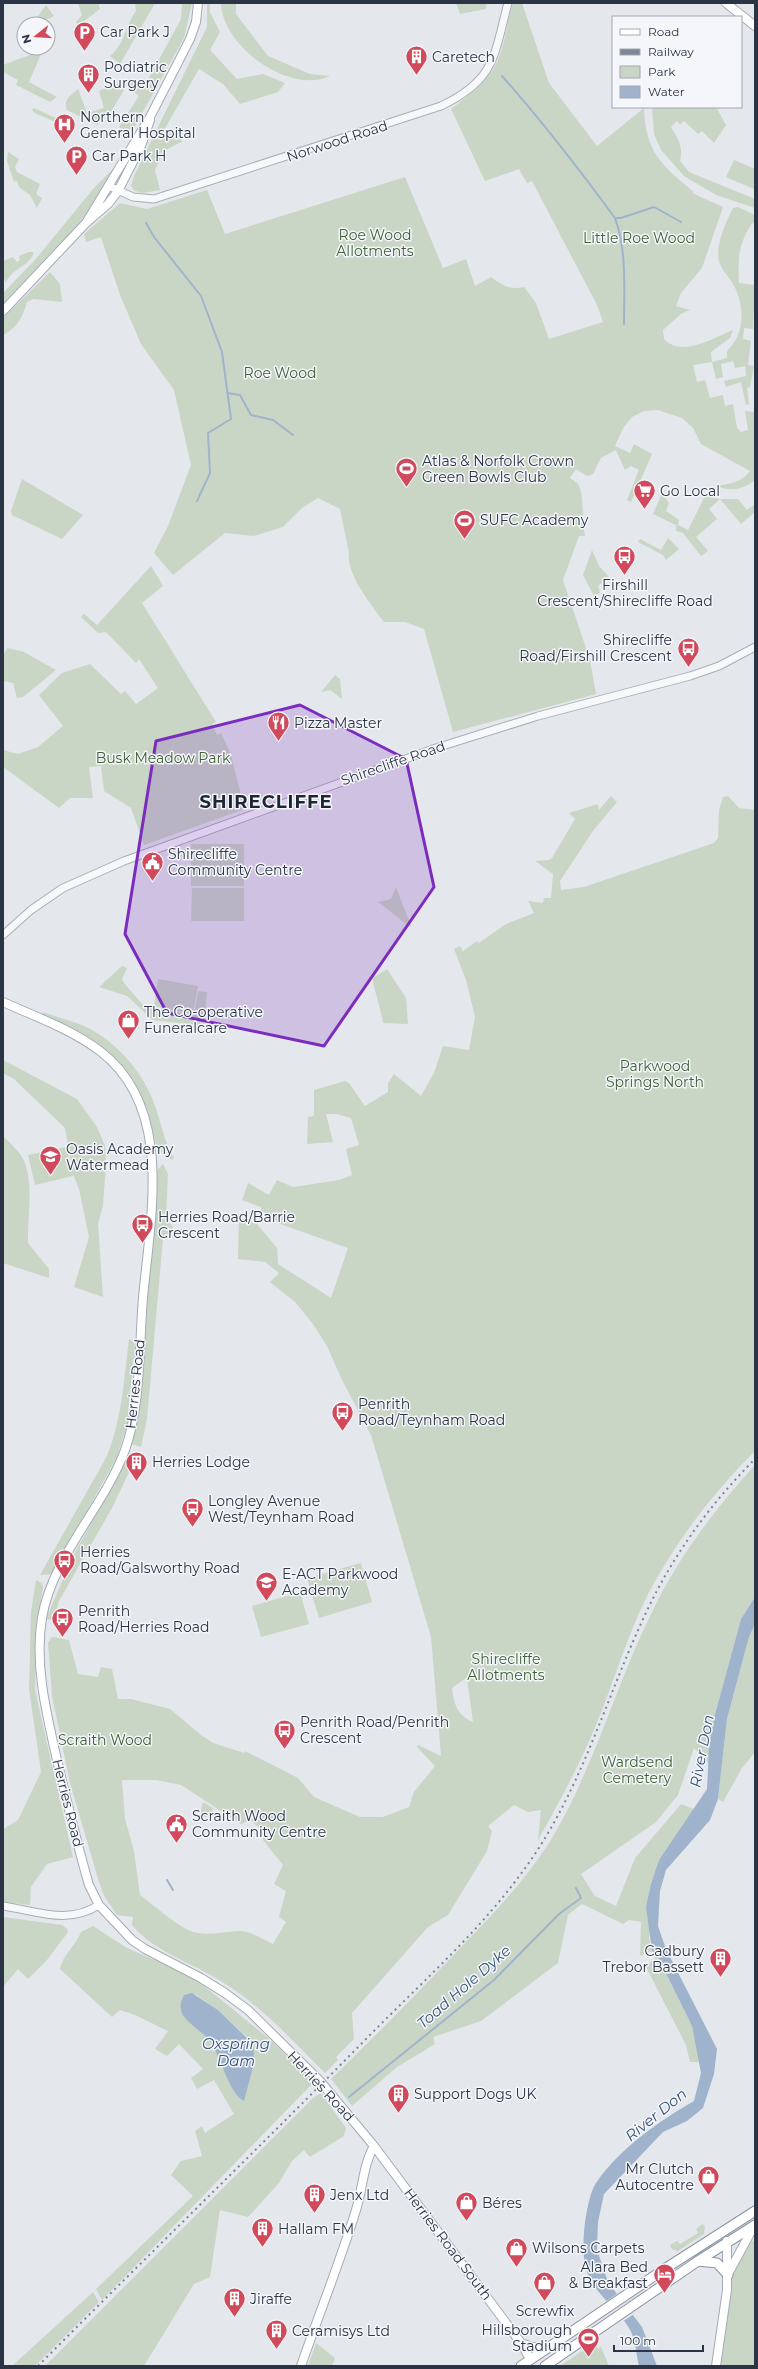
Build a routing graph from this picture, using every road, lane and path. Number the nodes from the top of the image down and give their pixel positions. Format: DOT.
graph roads {
  1 [pos="198,3"];
  2 [pos="508,3"];
  3 [pos="726,3"];
  4 [pos="755,26"];
  5 [pos="150,117"];
  6 [pos="108,186"];
  7 [pos="118,191"];
  8 [pos="86,224"];
  9 [pos="3,310"];
  10 [pos="755,648"];
  11 [pos="3,935"];
  12 [pos="3,1002"];
  13 [pos="99,1905"];
  14 [pos="3,1906"];
  15 [pos="374,2146"];
  16 [pos="755,2211"];
  17 [pos="755,2225"];
  18 [pos="730,2227"];
  19 [pos="727,2241"];
  20 [pos="698,2261"];
  21 [pos="674,2262"];
  22 [pos="678,2274"];
  23 [pos="728,2275"];
  24 [pos="521,2343"];
  25 [pos="547,2347"];
  26 [pos="530,2359"];
  27 [pos="555,2360"];
  28 [pos="301,2366"];
  29 [pos="521,2366"];
  30 [pos="545,2366"];
  31 [pos="716,2366"];
  1 -- 5 [label="main road"];
  2 -- 7 [label="street, Norwood Road"];
  3 -- 4 [label="main road"];
  5 -- 6 [label="main road"];
  5 -- 7 [label="main road"];
  6 -- 7 [label="street, Norwood Road"];
  6 -- 8 [label="main road"];
  7 -- 8 [label="main road"];
  8 -- 9 [label="main road"];
  10 -- 11 [label="street, Shirecliffe Road"];
  12 -- 13 [label="main road, Herries Road"];
  13 -- 14 [label="street"];
  13 -- 15 [label="main road, Herries Road"];
  15 -- 24 [label="main road, Herries Road South"];
  15 -- 28 [label="main road"];
  16 -- 18 [label="highway"];
  17 -- 19 [label="highway"];
  17 -- 23 [label="main road"];
  18 -- 19 [label="highway"];
  18 -- 21 [label="highway"];
  19 -- 20 [label="highway"];
  19 -- 23 [label="main road"];
  20 -- 22 [label="highway"];
  20 -- 23 [label="highway"];
  21 -- 22 [label="highway"];
  21 -- 25 [label="highway"];
  22 -- 27 [label="highway"];
  23 -- 31 [label="main road"];
  24 -- 25 [label="main road"];
  24 -- 26 [label="main road, Herries Road South"];
  25 -- 26 [label="highway"];
  26 -- 27 [label="highway"];
  26 -- 29 [label="highway"];
  27 -- 30 [label="highway"];
}
